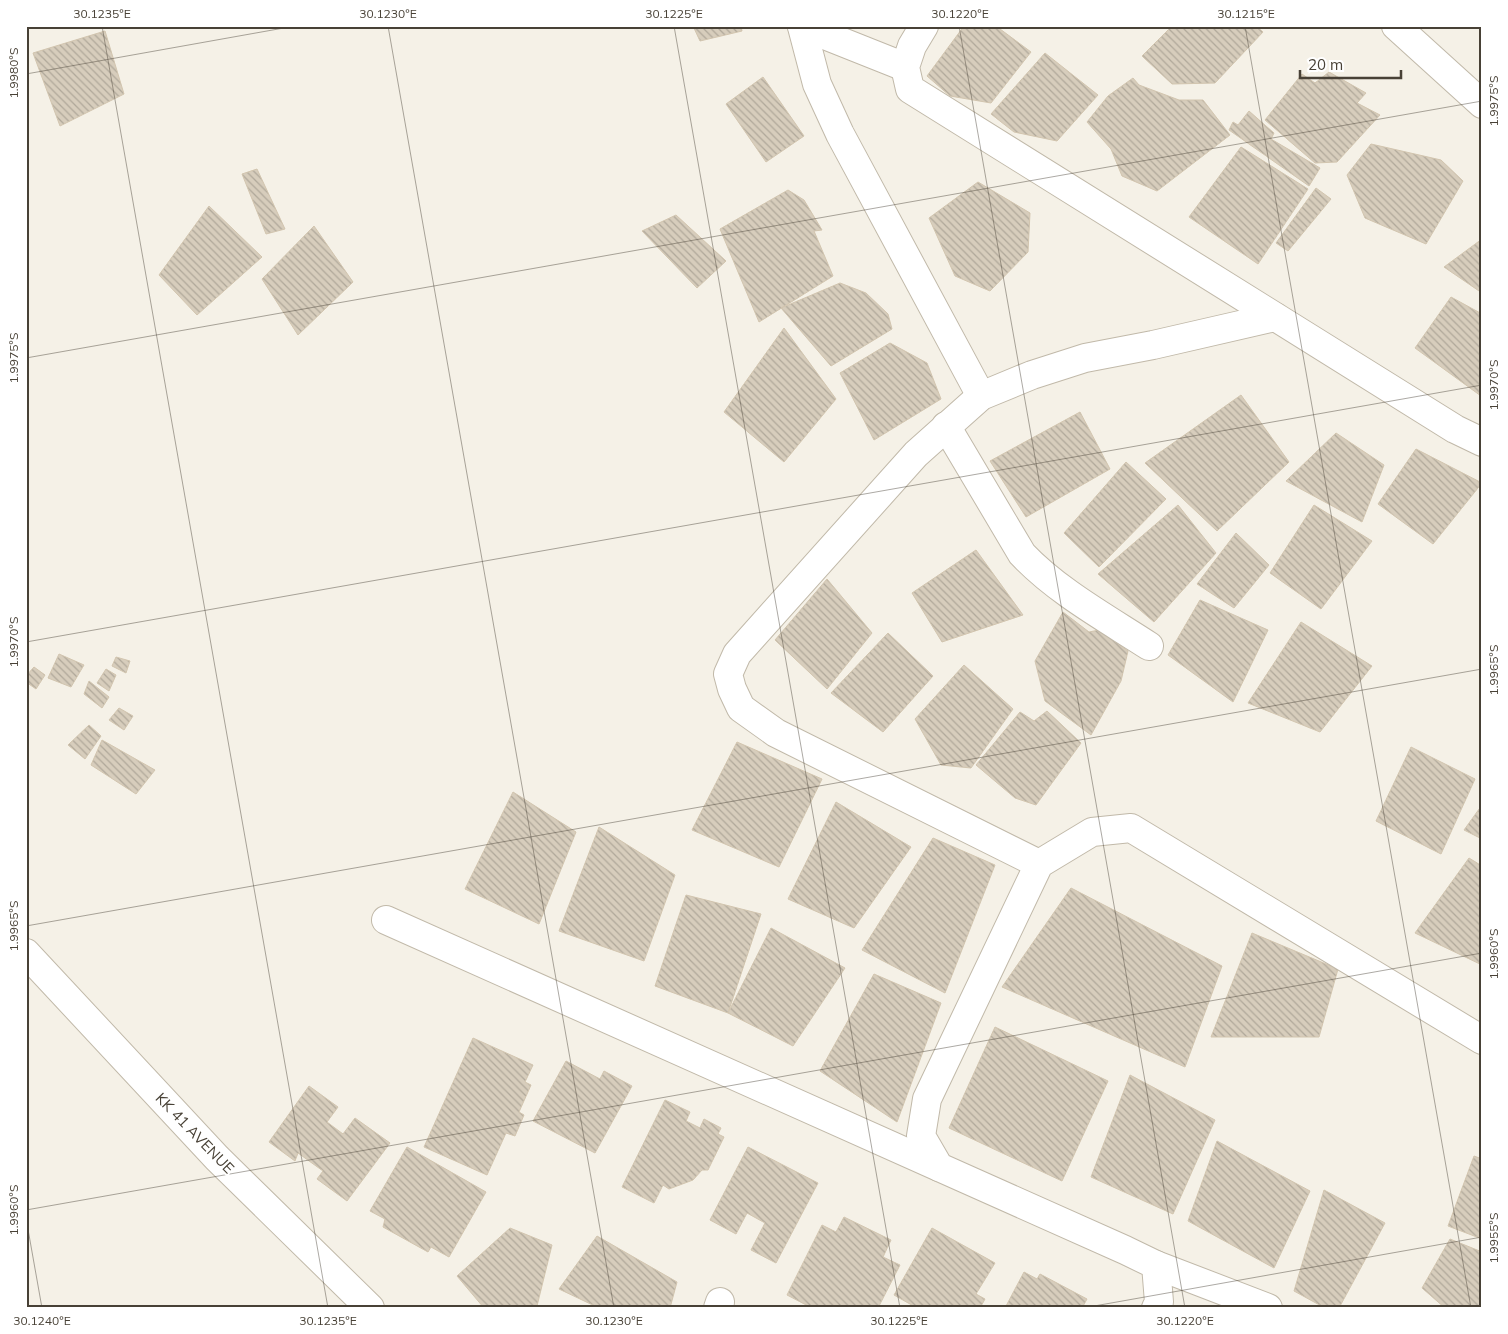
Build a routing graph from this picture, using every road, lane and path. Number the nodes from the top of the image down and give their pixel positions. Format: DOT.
graph roads {
  1 [pos="924,26"];
  2 [pos="1396,26"];
  3 [pos="802,27"];
  4 [pos="905,67"];
  5 [pos="1482,104"];
  6 [pos="1275,317"];
  7 [pos="981,396"];
  8 [pos="946,426"];
  9 [pos="1482,442"];
  10 [pos="1149,646"];
  11 [pos="1039,864"];
  12 [pos="386,920"];
  13 [pos="26,953"];
  14 [pos="1482,1040"];
  15 [pos="939,1167"];
  16 [pos="1156,1265"];
  17 [pos="370,1308"];
  18 [pos="1156,1308"];
  19 [pos="1268,1308"];
  1 -- 4 [label="street"];
  2 -- 5 [label="street"];
  3 -- 4 [label="street"];
  3 -- 7 [label="street"];
  4 -- 6 [label="street"];
  6 -- 7 [label="street"];
  6 -- 9 [label="street"];
  7 -- 8 [label="street"];
  8 -- 10 [label="street"];
  8 -- 11 [label="street"];
  11 -- 14 [label="street"];
  11 -- 15 [label="street"];
  12 -- 15 [label="street"];
  13 -- 17 [label="street, KK 41 AVENUE"];
  15 -- 16 [label="street"];
  16 -- 18 [label="street"];
  16 -- 19 [label="street"];
}
